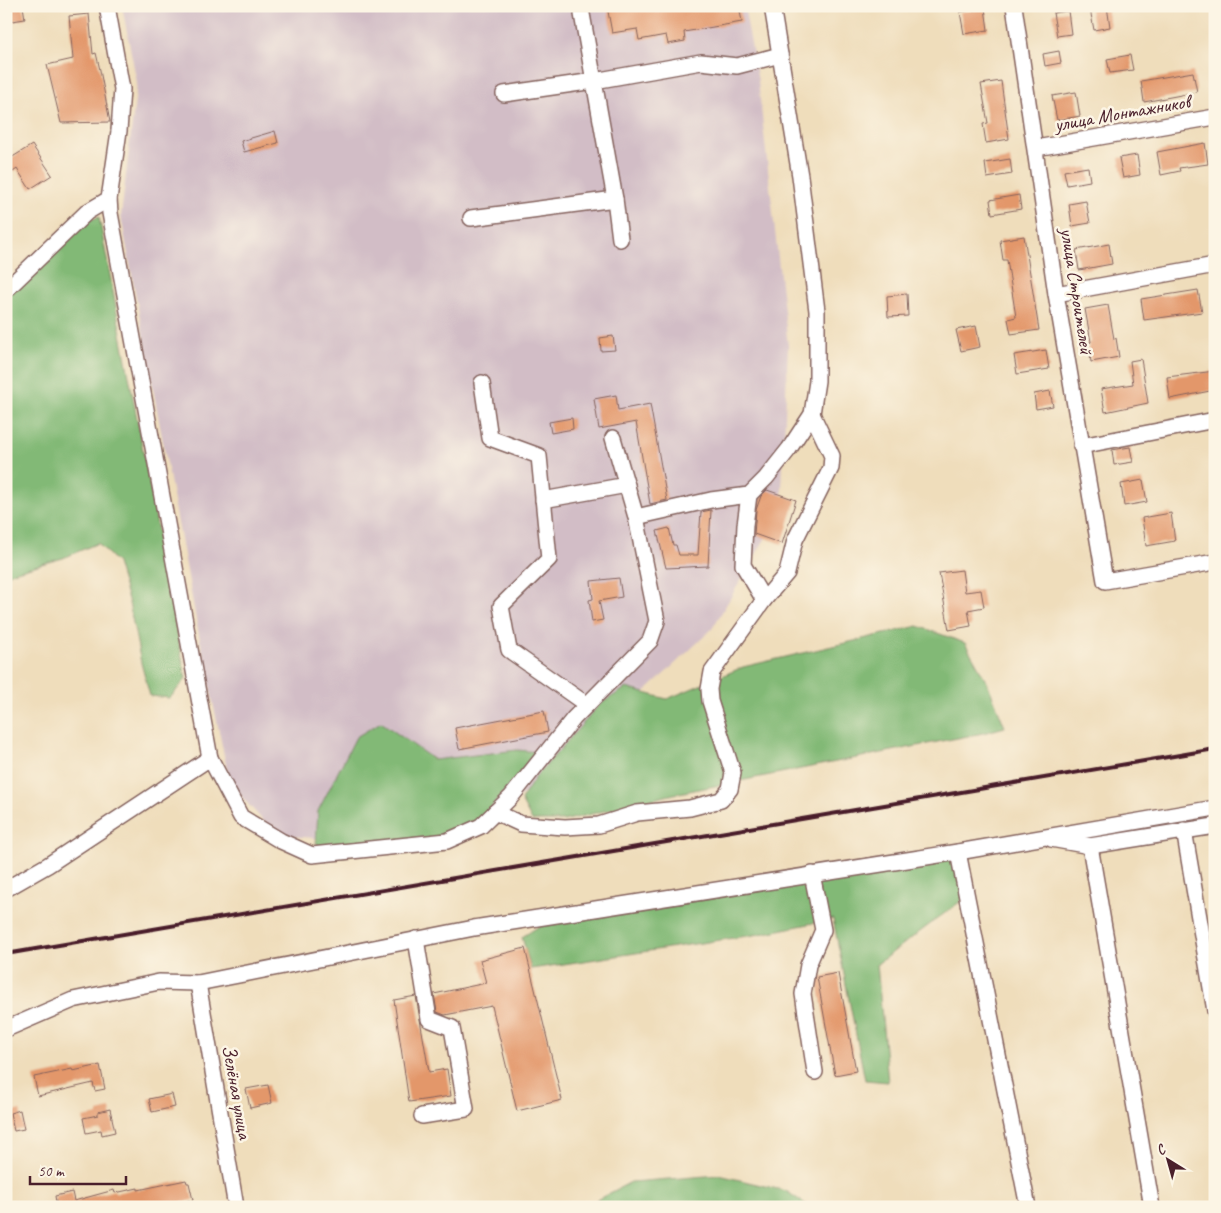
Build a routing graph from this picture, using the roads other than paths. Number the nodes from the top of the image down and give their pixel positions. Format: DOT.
graph roads {
  1 [pos="107,6"];
  2 [pos="772,6"];
  3 [pos="1014,6"];
  4 [pos="582,14"];
  5 [pos="780,56"];
  6 [pos="594,82"];
  7 [pos="504,94"];
  8 [pos="1215,117"];
  9 [pos="1036,148"];
  10 [pos="109,199"];
  11 [pos="615,199"];
  12 [pos="471,218"];
  13 [pos="620,240"];
  14 [pos="1215,265"];
  15 [pos="6,290"];
  16 [pos="1056,294"];
  17 [pos="482,383"];
  18 [pos="812,414"];
  19 [pos="1215,420"];
  20 [pos="613,438"];
  21 [pos="1081,446"];
  22 [pos="627,485"];
  23 [pos="748,495"];
  24 [pos="543,500"];
  25 [pos="636,517"];
  26 [pos="1215,562"];
  27 [pos="764,600"];
  28 [pos="587,705"];
  29 [pos="210,758"];
  30 [pos="1215,808"];
  31 [pos="495,812"];
  32 [pos="1215,826"];
  33 [pos="1184,830"];
  34 [pos="1041,838"];
  35 [pos="1090,846"];
  36 [pos="958,852"];
  37 [pos="812,874"];
  38 [pos="6,889"];
  39 [pos="416,939"];
  40 [pos="198,983"];
  41 [pos="1215,1011"];
  42 [pos="6,1029"];
  43 [pos="815,1072"];
  44 [pos="422,1116"];
  45 [pos="236,1207"];
  46 [pos="1028,1207"];
  47 [pos="1152,1207"];
  1 -- 10 [label="street"];
  2 -- 5 [label="street"];
  3 -- 9 [label="street, улица Строителей"];
  4 -- 6 [label="street"];
  5 -- 6 [label="street"];
  5 -- 18 [label="street"];
  6 -- 7 [label="street"];
  6 -- 11 [label="street"];
  8 -- 9 [label="street, улица Монтажников"];
  9 -- 16 [label="street, улица Строителей"];
  10 -- 15 [label="street"];
  10 -- 29 [label="street"];
  11 -- 12 [label="street"];
  11 -- 13 [label="street"];
  14 -- 16 [label="street"];
  16 -- 21 [label="street, улица Строителей"];
  17 -- 24 [label="street"];
  18 -- 23 [label="street"];
  18 -- 27 [label="street"];
  19 -- 21 [label="street"];
  20 -- 22 [label="street"];
  21 -- 26 [label="street, улица Строителей"];
  22 -- 24 [label="street"];
  22 -- 25 [label="street"];
  23 -- 25 [label="street"];
  23 -- 27 [label="street"];
  24 -- 28 [label="street"];
  25 -- 28 [label="street"];
  27 -- 31 [label="street"];
  28 -- 31 [label="street"];
  29 -- 31 [label="street"];
  29 -- 38 [label="street"];
  30 -- 34 [label="street"];
  32 -- 33 [label="street"];
  33 -- 35 [label="street"];
  33 -- 41 [label="street"];
  34 -- 35 [label="street"];
  34 -- 36 [label="street"];
  35 -- 47 [label="street"];
  36 -- 37 [label="street"];
  36 -- 46 [label="street"];
  37 -- 39 [label="street"];
  37 -- 43 [label="street"];
  39 -- 40 [label="street"];
  39 -- 44 [label="street"];
  40 -- 42 [label="street"];
  40 -- 45 [label="street, Зелёная улица"];
}
